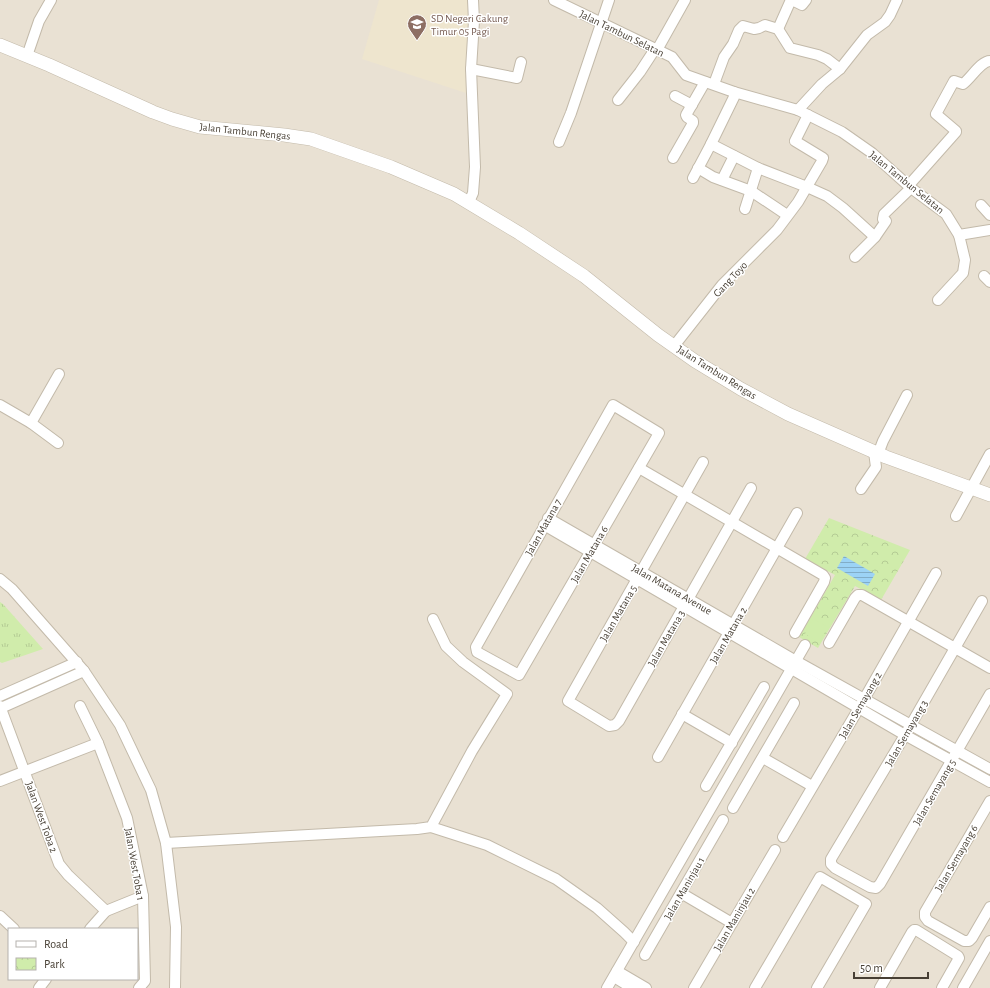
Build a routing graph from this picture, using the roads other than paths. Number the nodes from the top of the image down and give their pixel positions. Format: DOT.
graph roads {
  1 [pos="51,0"];
  2 [pos="473,0"];
  3 [pos="554,0"];
  4 [pos="609,0"];
  5 [pos="685,0"];
  6 [pos="806,0"];
  7 [pos="897,0"];
  8 [pos="601,23"];
  9 [pos="778,29"];
  10 [pos="0,45"];
  11 [pos="29,48"];
  12 [pos="656,50"];
  13 [pos="522,62"];
  14 [pos="990,62"];
  15 [pos="840,68"];
  16 [pos="471,69"];
  17 [pos="710,83"];
  18 [pos="734,92"];
  19 [pos="675,96"];
  20 [pos="618,100"];
  21 [pos="692,105"];
  22 [pos="798,110"];
  23 [pos="808,115"];
  24 [pos="559,142"];
  25 [pos="711,144"];
  26 [pos="734,156"];
  27 [pos="673,158"];
  28 [pos="698,168"];
  29 [pos="758,168"];
  30 [pos="693,178"];
  31 [pos="722,180"];
  32 [pos="910,186"];
  33 [pos="807,187"];
  34 [pos="751,191"];
  35 [pos="471,198"];
  36 [pos="981,205"];
  37 [pos="745,209"];
  38 [pos="787,215"];
  39 [pos="990,215"];
  40 [pos="990,230"];
  41 [pos="959,234"];
  42 [pos="875,237"];
  43 [pos="855,256"];
  44 [pos="938,300"];
  45 [pos="678,340"];
  46 [pos="59,374"];
  47 [pos="908,396"];
  48 [pos="0,405"];
  49 [pos="613,405"];
  50 [pos="31,423"];
  51 [pos="58,443"];
  52 [pos="879,449"];
  53 [pos="990,454"];
  54 [pos="703,462"];
  55 [pos="639,468"];
  56 [pos="974,485"];
  57 [pos="751,488"];
  58 [pos="862,489"];
  59 [pos="685,494"];
  60 [pos="990,495"];
  61 [pos="797,513"];
  62 [pos="956,516"];
  63 [pos="546,521"];
  64 [pos="732,522"];
  65 [pos="593,548"];
  66 [pos="777,548"];
  67 [pos="936,573"];
  68 [pos="639,575"];
  69 [pos="0,579"];
  70 [pos="982,602"];
  71 [pos="686,603"];
  72 [pos="433,619"];
  73 [pos="908,621"];
  74 [pos="731,629"];
  75 [pos="795,633"];
  76 [pos="829,643"];
  77 [pos="805,645"];
  78 [pos="955,648"];
  79 [pos="77,662"];
  80 [pos="794,665"];
  81 [pos="990,668"];
  82 [pos="84,671"];
  83 [pos="519,675"];
  84 [pos="764,687"];
  85 [pos="990,694"];
  86 [pos="0,696"];
  87 [pos="864,699"];
  88 [pos="794,703"];
  89 [pos="80,706"];
  90 [pos="0,707"];
  91 [pos="859,708"];
  92 [pos="682,714"];
  93 [pos="615,725"];
  94 [pos="911,725"];
  95 [pos="905,735"];
  96 [pos="98,743"];
  97 [pos="732,743"];
  98 [pos="958,750"];
  99 [pos="658,757"];
  100 [pos="762,758"];
  101 [pos="952,761"];
  102 [pos="990,769"];
  103 [pos="25,772"];
  104 [pos="0,781"];
  105 [pos="990,782"];
  106 [pos="706,786"];
  107 [pos="812,786"];
  108 [pos="990,801"];
  109 [pos="733,808"];
  110 [pos="723,820"];
  111 [pos="431,827"];
  112 [pos="783,837"];
  113 [pos="166,843"];
  114 [pos="775,850"];
  115 [pos="876,888"];
  116 [pos="681,893"];
  117 [pos="142,896"];
  118 [pos="990,907"];
  119 [pos="106,911"];
  120 [pos="0,916"];
  121 [pos="732,923"];
  122 [pos="13,928"];
  123 [pos="91,928"];
  124 [pos="990,941"];
  125 [pos="634,942"];
  126 [pos="645,955"];
  127 [pos="615,974"];
  128 [pos="45,980"];
  129 [pos="39,988"];
  130 [pos="139,988"];
  131 [pos="175,988"];
  132 [pos="607,988"];
  133 [pos="632,988"];
  134 [pos="646,988"];
  135 [pos="694,988"];
  136 [pos="755,988"];
  137 [pos="817,988"];
  138 [pos="880,988"];
  139 [pos="942,988"];
  140 [pos="963,988"];
  1 -- 11 [label="street"];
  2 -- 16 [label="street"];
  3 -- 8 [label="street, Jalan Tambun Selatan"];
  4 -- 8 [label="street"];
  5 -- 12 [label="street"];
  6 -- 9 [label="street"];
  7 -- 15 [label="street"];
  8 -- 12 [label="street, Jalan Tambun Selatan"];
  8 -- 24 [label="street"];
  9 -- 15 [label="street"];
  9 -- 17 [label="street"];
  10 -- 11 [label="street, Jalan Tambun Rengas"];
  11 -- 35 [label="street, Jalan Tambun Rengas"];
  12 -- 17 [label="street, Jalan Tambun Selatan"];
  12 -- 20 [label="street"];
  13 -- 16 [label="street"];
  14 -- 32 [label="street"];
  15 -- 22 [label="street"];
  16 -- 35 [label="street"];
  17 -- 18 [label="street, Jalan Tambun Selatan"];
  17 -- 21 [label="street"];
  18 -- 22 [label="street, Jalan Tambun Selatan"];
  18 -- 25 [label="street"];
  19 -- 21 [label="street"];
  21 -- 27 [label="street"];
  22 -- 23 [label="street, Jalan Tambun Selatan"];
  23 -- 32 [label="street, Jalan Tambun Selatan"];
  23 -- 33 [label="street, Gang Toyo"];
  25 -- 26 [label="street"];
  25 -- 28 [label="street"];
  26 -- 29 [label="street"];
  26 -- 31 [label="street"];
  28 -- 30 [label="street"];
  28 -- 31 [label="street"];
  29 -- 33 [label="street"];
  29 -- 34 [label="street"];
  31 -- 34 [label="street"];
  32 -- 41 [label="street, Jalan Tambun Selatan"];
  32 -- 42 [label="street"];
  33 -- 38 [label="street, Gang Toyo"];
  33 -- 42 [label="street"];
  34 -- 37 [label="street"];
  34 -- 38 [label="street"];
  35 -- 45 [label="street, Jalan Tambun Rengas"];
  36 -- 39 [label="street"];
  38 -- 45 [label="street, Gang Toyo"];
  40 -- 41 [label="street"];
  41 -- 44 [label="street"];
  42 -- 43 [label="street"];
  45 -- 52 [label="street, Jalan Tambun Rengas"];
  46 -- 50 [label="street"];
  47 -- 52 [label="street"];
  48 -- 50 [label="street"];
  49 -- 55 [label="street, Jalan Matana 6"];
  49 -- 63 [label="street, Jalan Matana 7"];
  50 -- 51 [label="street"];
  52 -- 56 [label="street, Jalan Tambun Rengas"];
  52 -- 58 [label="street"];
  53 -- 56 [label="street"];
  54 -- 59 [label="street, Jalan Matana 5"];
  55 -- 59 [label="street"];
  55 -- 65 [label="street, Jalan Matana 6"];
  56 -- 60 [label="street, Jalan Tambun Rengas"];
  56 -- 62 [label="street"];
  57 -- 64 [label="street, Jalan Matana 3"];
  59 -- 64 [label="street"];
  59 -- 68 [label="street, Jalan Matana 5"];
  61 -- 66 [label="street, Jalan Matana 2"];
  63 -- 65 [label="street, Jalan Matana Avenue"];
  63 -- 83 [label="street, Jalan Matana 7"];
  64 -- 66 [label="street"];
  64 -- 71 [label="street, Jalan Matana 3"];
  65 -- 68 [label="street, Jalan Matana Avenue"];
  65 -- 83 [label="street, Jalan Matana 6"];
  66 -- 74 [label="street, Jalan Matana 2"];
  66 -- 75 [label="street"];
  67 -- 73 [label="street, Jalan Semayang 2"];
  68 -- 71 [label="street, Jalan Matana Avenue"];
  68 -- 93 [label="street, Jalan Matana 5"];
  69 -- 79 [label="street"];
  70 -- 78 [label="street, Jalan Semayang 3"];
  71 -- 74 [label="street, Jalan Matana Avenue"];
  71 -- 93 [label="street, Jalan Matana 3"];
  72 -- 111 [label="street"];
  73 -- 76 [label="street"];
  73 -- 78 [label="street"];
  73 -- 87 [label="street, Jalan Semayang 2"];
  74 -- 80 [label="street, Jalan Matana Avenue"];
  74 -- 92 [label="street, Jalan Matana 2"];
  77 -- 80 [label="street"];
  78 -- 81 [label="street"];
  78 -- 94 [label="street, Jalan Semayang 3"];
  79 -- 82 [label="street"];
  79 -- 86 [label="street"];
  80 -- 87 [label="street"];
  80 -- 91 [label="street"];
  80 -- 125 [label="street"];
  82 -- 90 [label="street"];
  82 -- 113 [label="street"];
  84 -- 97 [label="street"];
  85 -- 98 [label="street, Jalan Semayang 5"];
  87 -- 91 [label="street, Jalan Semayang 2"];
  87 -- 94 [label="street"];
  88 -- 100 [label="street"];
  89 -- 96 [label="street, Jalan West Toba 1"];
  90 -- 103 [label="street, Jalan West Toba 2"];
  91 -- 95 [label="street"];
  91 -- 107 [label="street, Jalan Semayang 2"];
  92 -- 97 [label="street"];
  92 -- 99 [label="street, Jalan Matana 2"];
  94 -- 95 [label="street, Jalan Semayang 3"];
  94 -- 98 [label="street"];
  95 -- 101 [label="street"];
  95 -- 115 [label="street, Jalan Semayang 3"];
  96 -- 103 [label="street"];
  96 -- 117 [label="street, Jalan West Toba 1"];
  97 -- 106 [label="street"];
  98 -- 101 [label="street, Jalan Semayang 5"];
  98 -- 102 [label="street"];
  100 -- 107 [label="street"];
  100 -- 109 [label="street"];
  101 -- 105 [label="street"];
  101 -- 115 [label="street, Jalan Semayang 5"];
  103 -- 104 [label="street"];
  103 -- 119 [label="street, Jalan West Toba 2"];
  107 -- 112 [label="street, Jalan Semayang 2"];
  108 -- 118 [label="street, Jalan Semayang 6"];
  110 -- 116 [label="street, Jalan Maninjau 1"];
  111 -- 113 [label="street"];
  111 -- 125 [label="street"];
  113 -- 131 [label="street"];
  114 -- 121 [label="street, Jalan Maninjau 2"];
  116 -- 121 [label="street"];
  116 -- 126 [label="street, Jalan Maninjau 1"];
  117 -- 119 [label="street"];
  117 -- 130 [label="street, Jalan West Toba 1"];
  119 -- 123 [label="street"];
  120 -- 122 [label="street"];
  121 -- 135 [label="street, Jalan Maninjau 2"];
  124 -- 140 [label="street"];
  125 -- 127 [label="street"];
  127 -- 132 [label="street"];
  127 -- 133 [label="street"];
  127 -- 134 [label="street"];
  128 -- 129 [label="street"];
  136 -- 137 [label="street"];
  138 -- 139 [label="street"];
}
